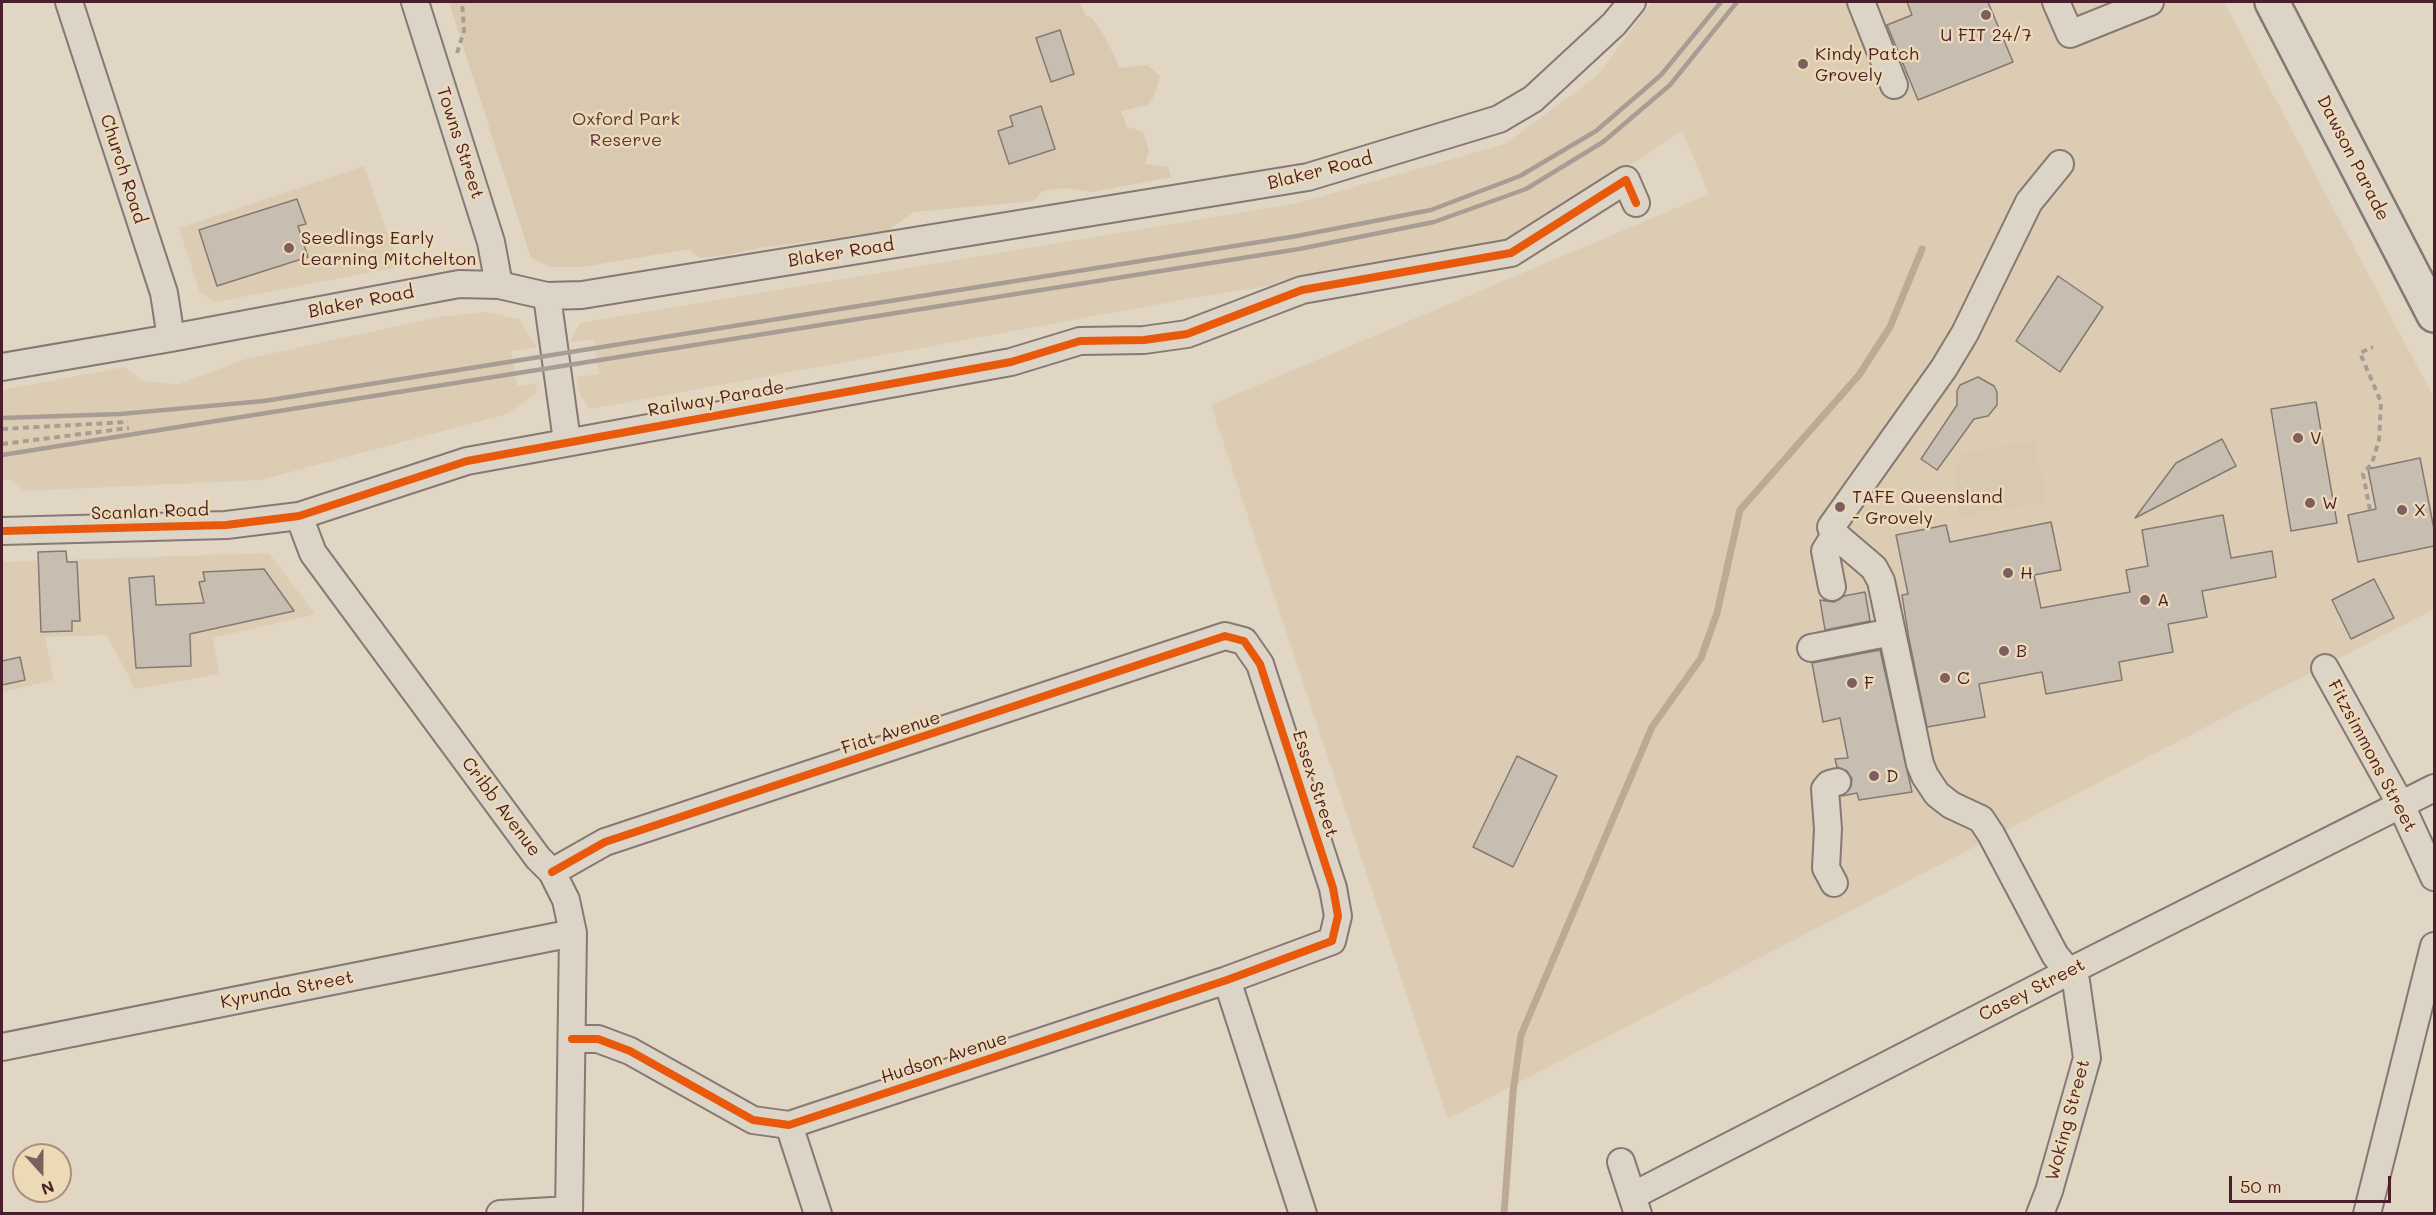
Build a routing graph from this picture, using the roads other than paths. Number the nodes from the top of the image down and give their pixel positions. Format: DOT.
graph roads {
  1 [pos="69,2"];
  2 [pos="415,2"];
  3 [pos="1632,2"];
  4 [pos="1861,2"];
  5 [pos="2056,2"];
  6 [pos="2150,2"];
  7 [pos="2272,2"];
  8 [pos="1894,85"];
  9 [pos="2060,164"];
  10 [pos="1636,203"];
  11 [pos="500,285"];
  12 [pos="547,296"];
  13 [pos="2434,315"];
  14 [pos="171,338"];
  15 [pos="2,367"];
  16 [pos="567,441"];
  17 [pos="299,516"];
  18 [pos="2,531"];
  19 [pos="1835,535"];
  20 [pos="1832,587"];
  21 [pos="1892,632"];
  22 [pos="1244,641"];
  23 [pos="1811,648"];
  24 [pos="2325,668"];
  25 [pos="1837,783"];
  26 [pos="2434,788"];
  27 [pos="2401,805"];
  28 [pos="552,872"];
  29 [pos="2434,877"];
  30 [pos="1834,883"];
  31 [pos="573,933"];
  32 [pos="1332,941"];
  33 [pos="2434,946"];
  34 [pos="2068,972"];
  35 [pos="1227,980"];
  36 [pos="572,1039"];
  37 [pos="2,1047"];
  38 [pos="789,1125"];
  39 [pos="1621,1162"];
  40 [pos="1635,1205"];
  41 [pos="569,1212"];
  42 [pos="500,1214"];
  43 [pos="818,1214"];
  44 [pos="1303,1214"];
  45 [pos="2040,1214"];
  46 [pos="2367,1214"];
  1 -- 14 [label="street, Church Road"];
  2 -- 11 [label="street, Towns Street"];
  3 -- 12 [label="street, Blaker Road"];
  4 -- 8 [label="street"];
  5 -- 6 [label="street"];
  7 -- 13 [label="main road, Dawson Parade"];
  9 -- 19 [label="street"];
  10 -- 16 [label="street, Railway Parade"];
  11 -- 12 [label="street, Blaker Road"];
  11 -- 14 [label="street, Blaker Road"];
  12 -- 16 [label="street"];
  14 -- 15 [label="street, Blaker Road"];
  16 -- 17 [label="street, Railway Parade"];
  17 -- 18 [label="street, Scanlan Road"];
  17 -- 28 [label="street, Cribb Avenue"];
  19 -- 20 [label="street"];
  19 -- 21 [label="street, Woking Street"];
  21 -- 23 [label="street"];
  21 -- 34 [label="street, Woking Street"];
  22 -- 28 [label="street, Fiat Avenue"];
  22 -- 32 [label="street, Essex Street"];
  24 -- 27 [label="street, Fitzsimmons Street"];
  25 -- 30 [label="street"];
  26 -- 27 [label="street, Casey Street"];
  27 -- 29 [label="street, Fitzsimmons Street"];
  27 -- 34 [label="street, Casey Street"];
  28 -- 31 [label="street, Cribb Avenue"];
  31 -- 36 [label="street, Cribb Avenue"];
  31 -- 37 [label="street, Kyrunda Street"];
  32 -- 35 [label="street, Hudson Avenue"];
  33 -- 46 [label="street"];
  34 -- 40 [label="street, Casey Street"];
  34 -- 45 [label="street, Woking Street"];
  35 -- 38 [label="street, Hudson Avenue"];
  35 -- 44 [label="street"];
  36 -- 38 [label="street, Hudson Avenue"];
  36 -- 41 [label="street, Cribb Avenue"];
  38 -- 43 [label="street"];
  39 -- 40 [label="street"];
  41 -- 42 [label="street"];
}
